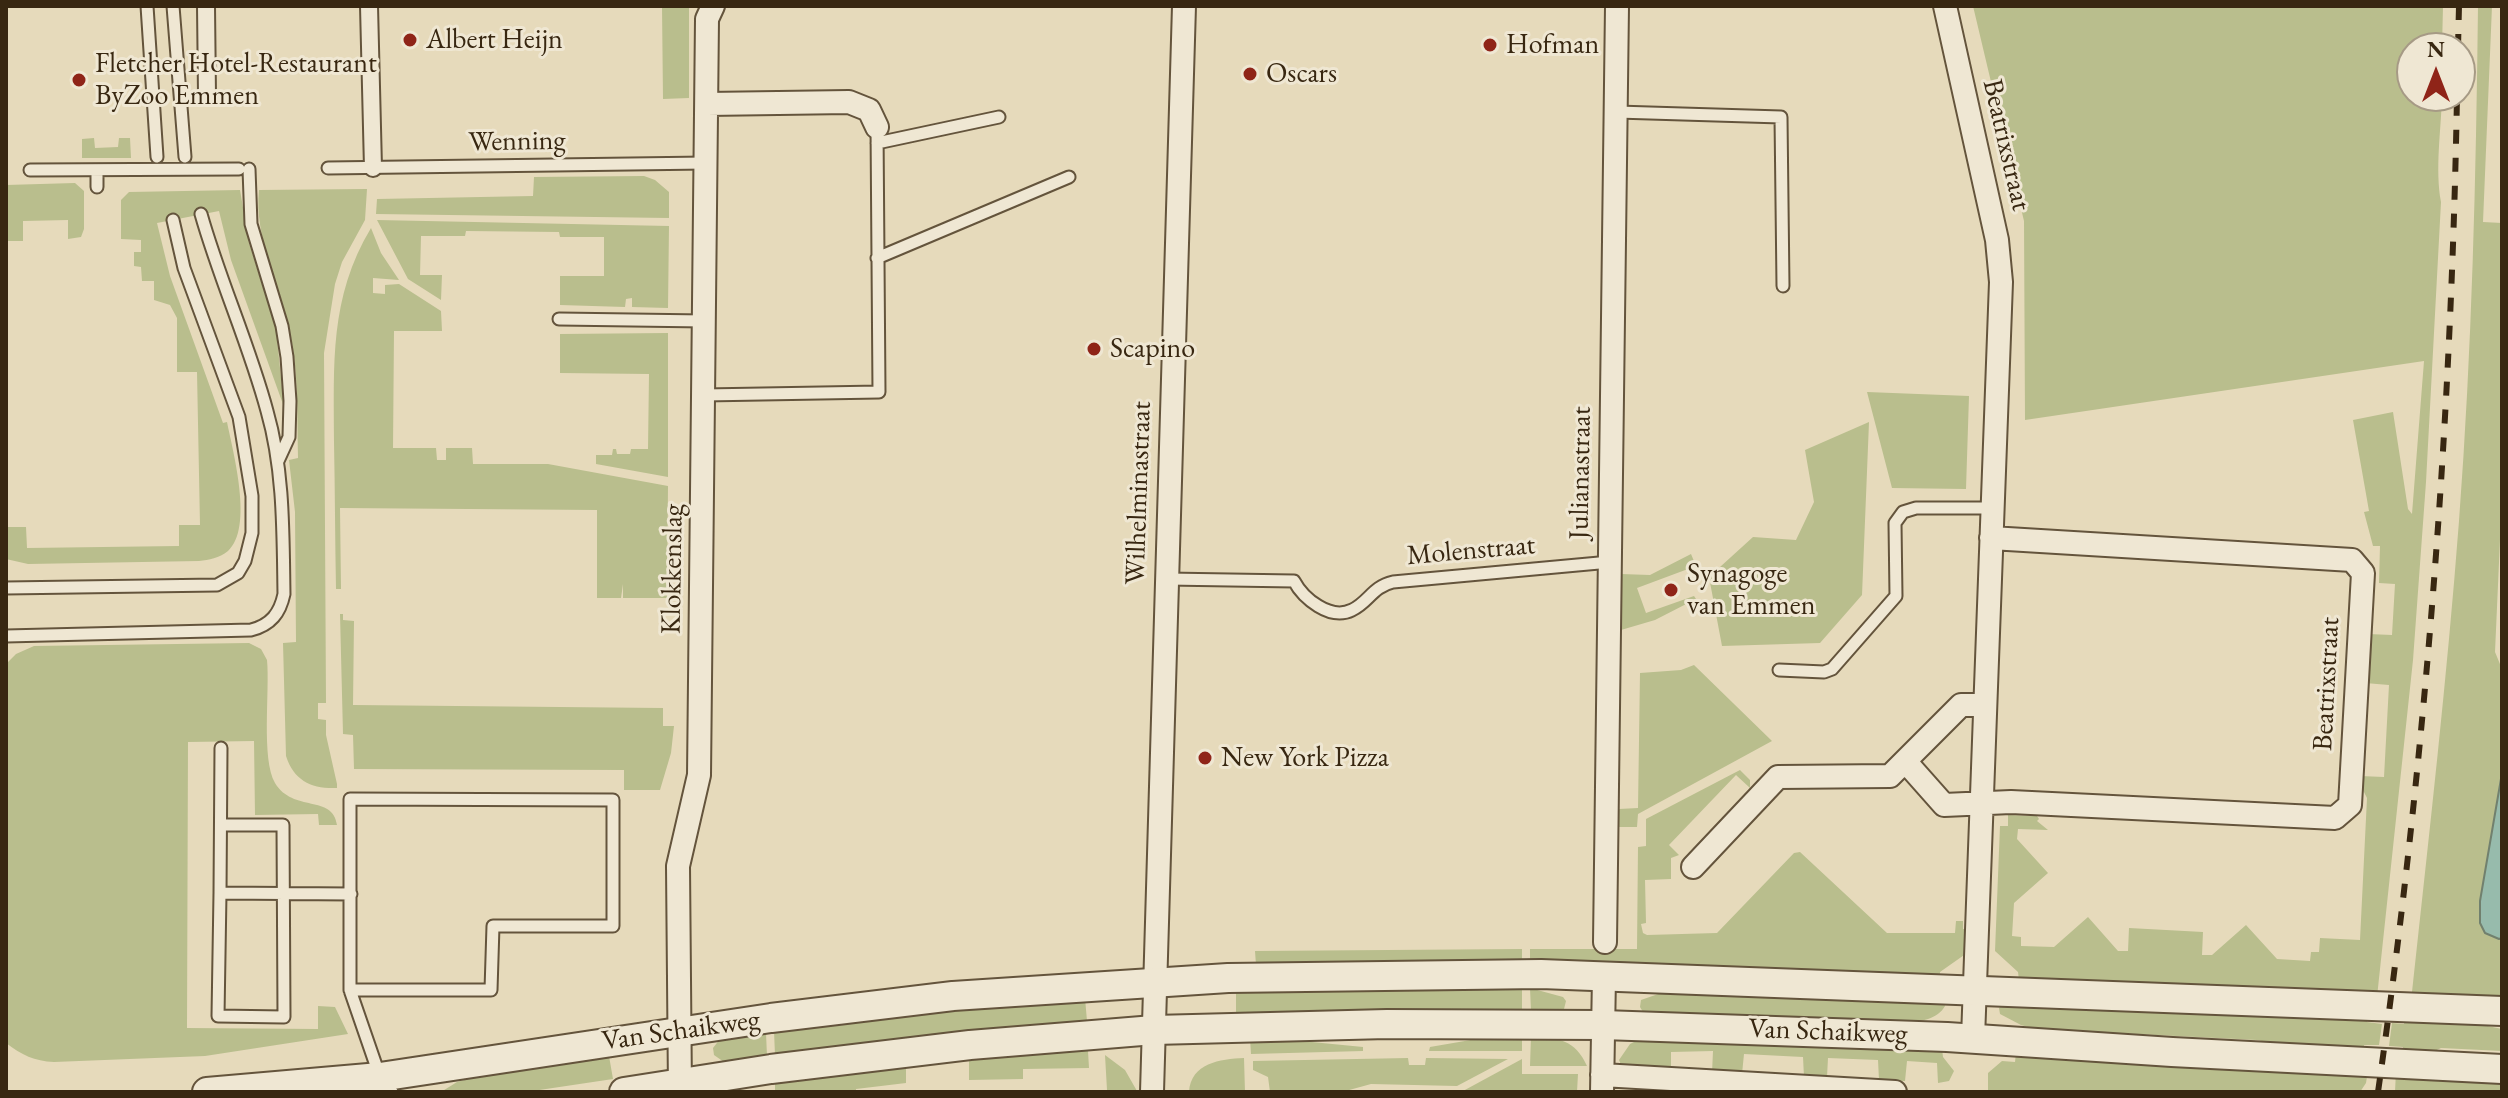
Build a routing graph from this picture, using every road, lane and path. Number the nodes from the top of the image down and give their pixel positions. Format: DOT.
graph roads {
  1 [pos="147,6"];
  2 [pos="173,6"];
  3 [pos="206,6"];
  4 [pos="369,6"];
  5 [pos="713,6"];
  6 [pos="1184,6"];
  7 [pos="1617,6"];
  8 [pos="1945,6"];
  9 [pos="207,95"];
  10 [pos="707,104"];
  11 [pos="1617,112"];
  12 [pos="999,117"];
  13 [pos="877,135"];
  14 [pos="157,157"];
  15 [pos="185,157"];
  16 [pos="706,163"];
  17 [pos="328,168"];
  18 [pos="373,168"];
  19 [pos="30,170"];
  20 [pos="97,170"];
  21 [pos="1069,177"];
  22 [pos="97,187"];
  23 [pos="201,214"];
  24 [pos="173,220"];
  25 [pos="877,258"];
  26 [pos="1783,286"];
  27 [pos="559,319"];
  28 [pos="705,321"];
  29 [pos="704,395"];
  30 [pos="278,462"];
  31 [pos="1992,508"];
  32 [pos="1991,538"];
  33 [pos="1610,562"];
  34 [pos="1167,579"];
  35 [pos="6,588"];
  36 [pos="6,636"];
  37 [pos="1779,670"];
  38 [pos="1985,705"];
  39 [pos="221,748"];
  40 [pos="1905,761"];
  41 [pos="1983,803"];
  42 [pos="221,825"];
  43 [pos="1693,867"];
  44 [pos="220,893"];
  45 [pos="284,894"];
  46 [pos="351,894"];
  47 [pos="1605,942"];
  48 [pos="1604,976"];
  49 [pos="1156,981"];
  50 [pos="1976,989"];
  51 [pos="350,990"];
  52 [pos="2502,1011"];
  53 [pos="1603,1025"];
  54 [pos="1154,1030"];
  55 [pos="681,1031"];
  56 [pos="1973,1038"];
  57 [pos="2502,1069"];
  58 [pos="386,1084"];
  59 [pos="1602,1084"];
  60 [pos="680,1087"];
  61 [pos="207,1092"];
  62 [pos="624,1092"];
  63 [pos="1152,1092"];
  64 [pos="1895,1092"];
  1 -- 14 [label="lane"];
  2 -- 15 [label="lane"];
  3 -- 9 [label="street"];
  4 -- 18 [label="street"];
  5 -- 10 [label="street, Klokkenslag"];
  6 -- 34 [label="street, Wilhelminastraat"];
  7 -- 11 [label="street, Julianastraat"];
  8 -- 31 [label="street, Beatrixstraat"];
  10 -- 13 [label="street"];
  10 -- 16 [label="street, Klokkenslag"];
  11 -- 26 [label="lane"];
  11 -- 33 [label="street, Julianastraat"];
  12 -- 13 [label="lane"];
  13 -- 25 [label="lane"];
  16 -- 18 [label="lane, Wenning"];
  16 -- 28 [label="street, Klokkenslag"];
  17 -- 18 [label="lane, Wenning"];
  19 -- 20 [label="lane"];
  20 -- 22 [label="lane"];
  20 -- 30 [label="lane"];
  21 -- 25 [label="lane"];
  23 -- 30 [label="lane"];
  24 -- 35 [label="lane"];
  25 -- 29 [label="lane"];
  27 -- 28 [label="lane"];
  28 -- 29 [label="street, Klokkenslag"];
  29 -- 55 [label="street, Klokkenslag"];
  30 -- 36 [label="lane"];
  31 -- 32 [label="street, Beatrixstraat"];
  31 -- 37 [label="lane"];
  32 -- 38 [label="street, Beatrixstraat"];
  32 -- 41 [label="street, Beatrixstraat"];
  33 -- 34 [label="lane, Molenstraat"];
  33 -- 47 [label="street, Julianastraat"];
  34 -- 49 [label="street, Wilhelminastraat"];
  38 -- 40 [label="street"];
  38 -- 41 [label="street, Beatrixstraat"];
  39 -- 42 [label="lane"];
  40 -- 41 [label="street, Beatrixstraat"];
  40 -- 43 [label="street"];
  41 -- 50 [label="street, Beatrixstraat"];
  42 -- 44 [label="lane"];
  42 -- 45 [label="lane"];
  44 -- 45 [label="lane"];
  44 -- 45 [label="lane"];
  45 -- 46 [label="lane"];
  46 -- 51 [label="lane"];
  46 -- 51 [label="lane"];
  48 -- 49 [label="street, Van Schaikweg"];
  48 -- 50 [label="street, Van Schaikweg"];
  48 -- 53 [label="street"];
  49 -- 54 [label="street"];
  49 -- 55 [label="street, Van Schaikweg"];
  50 -- 52 [label="street, Van Schaikweg"];
  50 -- 56 [label="street, Beatrixstraat"];
  51 -- 58 [label="lane"];
  53 -- 54 [label="street, Van Schaikweg"];
  53 -- 56 [label="street, Van Schaikweg"];
  53 -- 59 [label="street"];
  54 -- 60 [label="street, Van Schaikweg"];
  54 -- 63 [label="street"];
  55 -- 58 [label="street, Van Schaikweg"];
  55 -- 60 [label="street, Klokkenslag"];
  56 -- 57 [label="street, Van Schaikweg"];
  58 -- 61 [label="street, Van Schaikweg"];
  59 -- 64 [label="street"];
  60 -- 62 [label="street, Van Schaikweg"];
}
